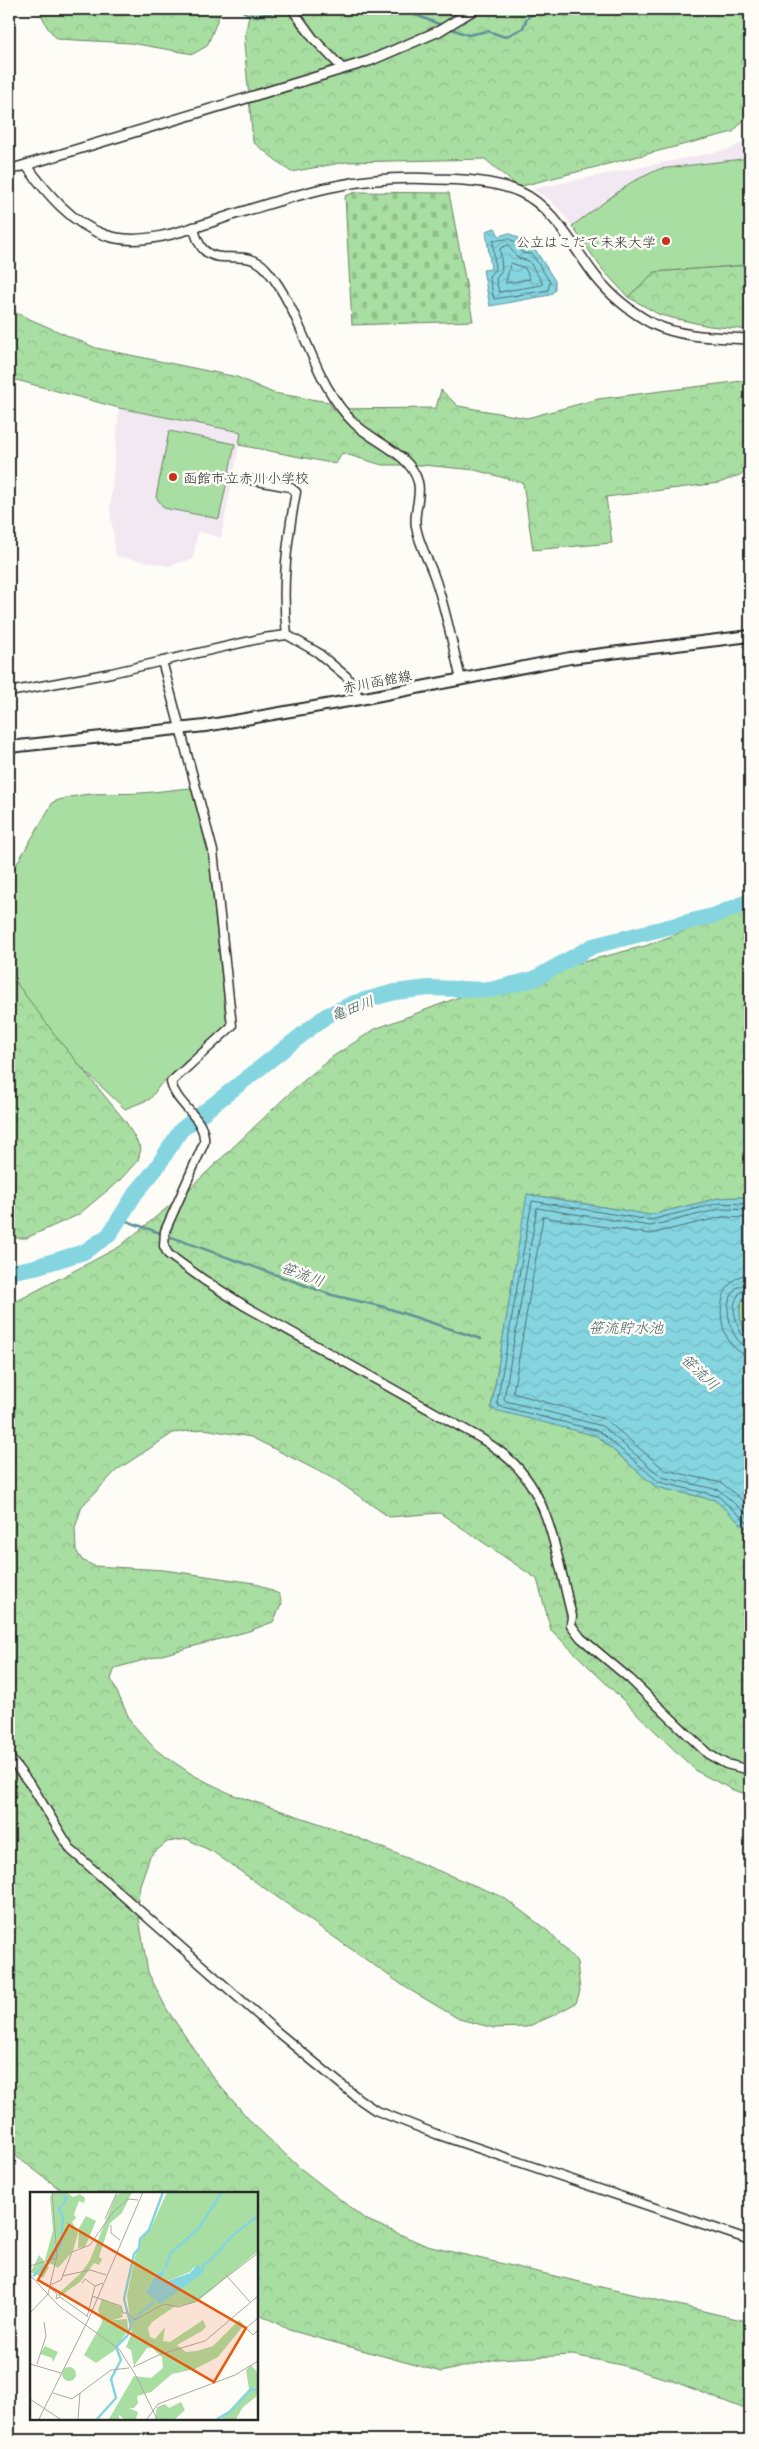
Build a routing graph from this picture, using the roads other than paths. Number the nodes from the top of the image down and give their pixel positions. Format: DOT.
graph roads {
  1 [pos="292,9"];
  2 [pos="476,9"];
  3 [pos="343,69"];
  4 [pos="26,165"];
  5 [pos="9,170"];
  6 [pos="192,227"];
  7 [pos="750,339"];
  8 [pos="245,479"];
  9 [pos="287,635"];
  10 [pos="750,636"];
  11 [pos="162,661"];
  12 [pos="461,680"];
  13 [pos="9,692"];
  14 [pos="360,699"];
  15 [pos="180,729"];
  16 [pos="9,747"];
  17 [pos="9,1757"];
  18 [pos="750,1770"];
  19 [pos="750,2240"];
  1 -- 3 [label="street"];
  2 -- 3 [label="street"];
  3 -- 4 [label="street"];
  4 -- 5 [label="street"];
  4 -- 6 [label="street"];
  6 -- 7 [label="street"];
  6 -- 12 [label="street"];
  8 -- 9 [label="street"];
  9 -- 11 [label="street"];
  9 -- 14 [label="street"];
  10 -- 12 [label="main road, 赤川函館線"];
  11 -- 13 [label="street"];
  11 -- 15 [label="street"];
  12 -- 14 [label="main road, 赤川函館線"];
  14 -- 15 [label="main road, 赤川函館線"];
  15 -- 16 [label="main road, 赤川函館線"];
  15 -- 18 [label="street"];
  17 -- 19 [label="street"];
}
